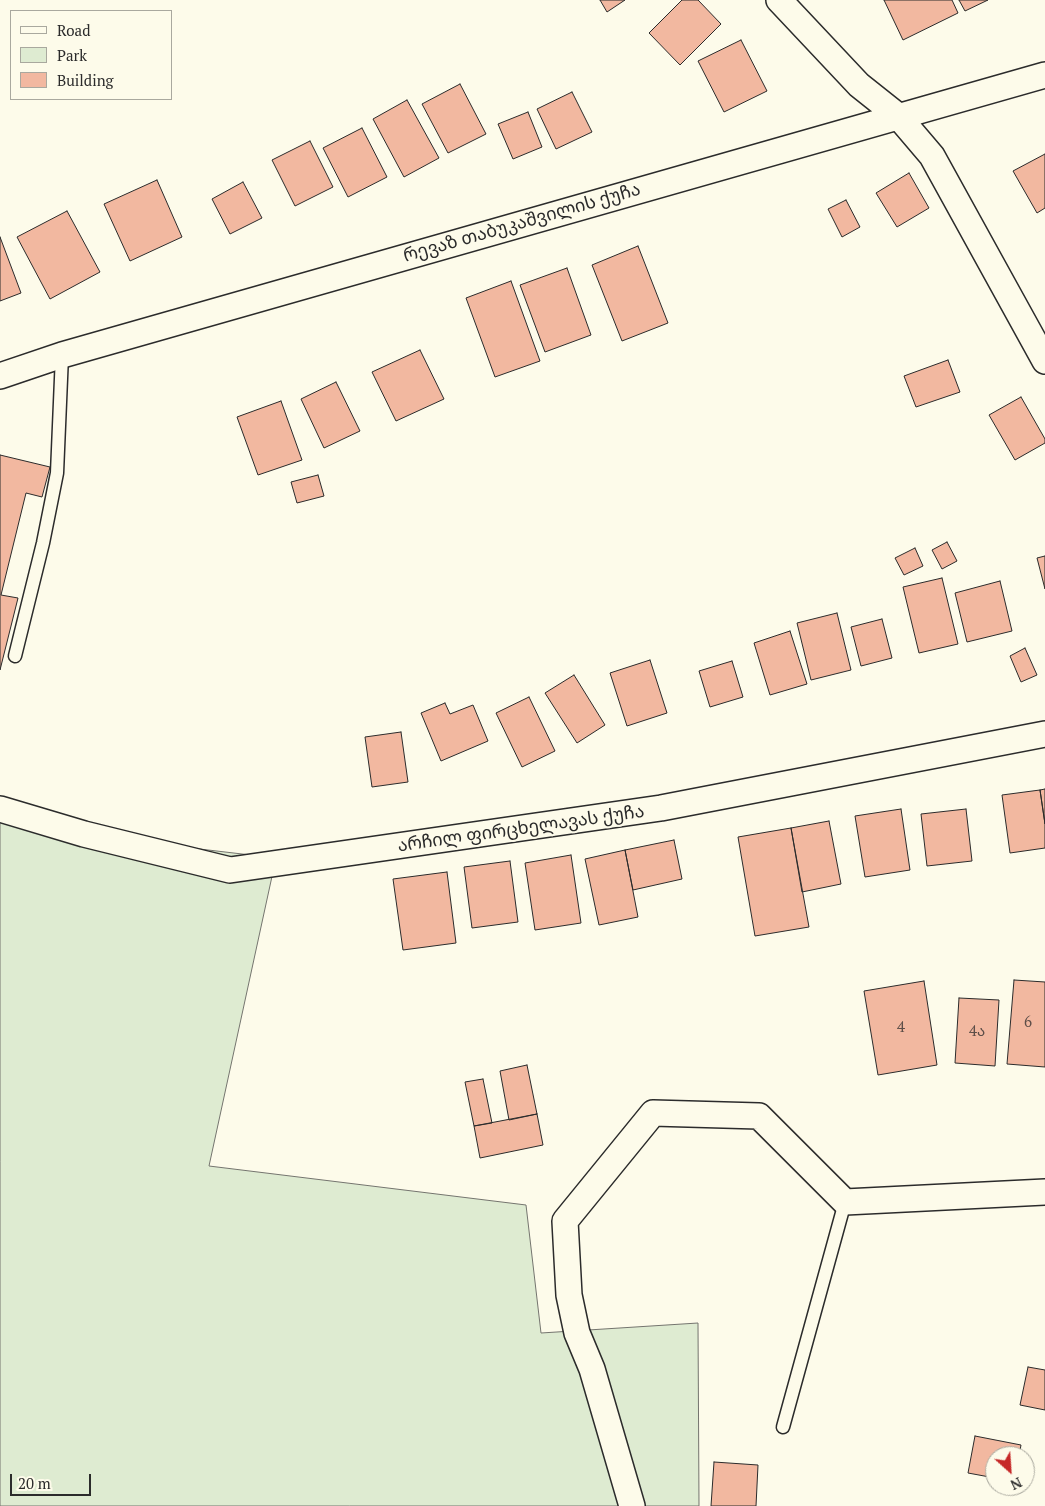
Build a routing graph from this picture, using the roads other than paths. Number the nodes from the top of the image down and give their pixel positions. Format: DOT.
graph roads {
  1 [pos="779,0"];
  2 [pos="1045,74"];
  3 [pos="898,116"];
  4 [pos="62,355"];
  5 [pos="1045,361"];
  6 [pos="0,376"];
  7 [pos="15,656"];
  8 [pos="1045,734"];
  9 [pos="0,810"];
  10 [pos="1045,1192"];
  11 [pos="845,1202"];
  12 [pos="783,1427"];
  13 [pos="632,1506"];
  1 -- 3 [label="street"];
  2 -- 3 [label="street, რევაზ თაბუკაშვილის ქუჩა"];
  3 -- 4 [label="street, რევაზ თაბუკაშვილის ქუჩა"];
  3 -- 5 [label="street"];
  4 -- 6 [label="street, რევაზ თაბუკაშვილის ქუჩა"];
  4 -- 7 [label="lane"];
  8 -- 9 [label="street, არჩილ ფირცხელავას ქუჩა"];
  10 -- 11 [label="street"];
  11 -- 12 [label="lane"];
  11 -- 13 [label="street"];
}
